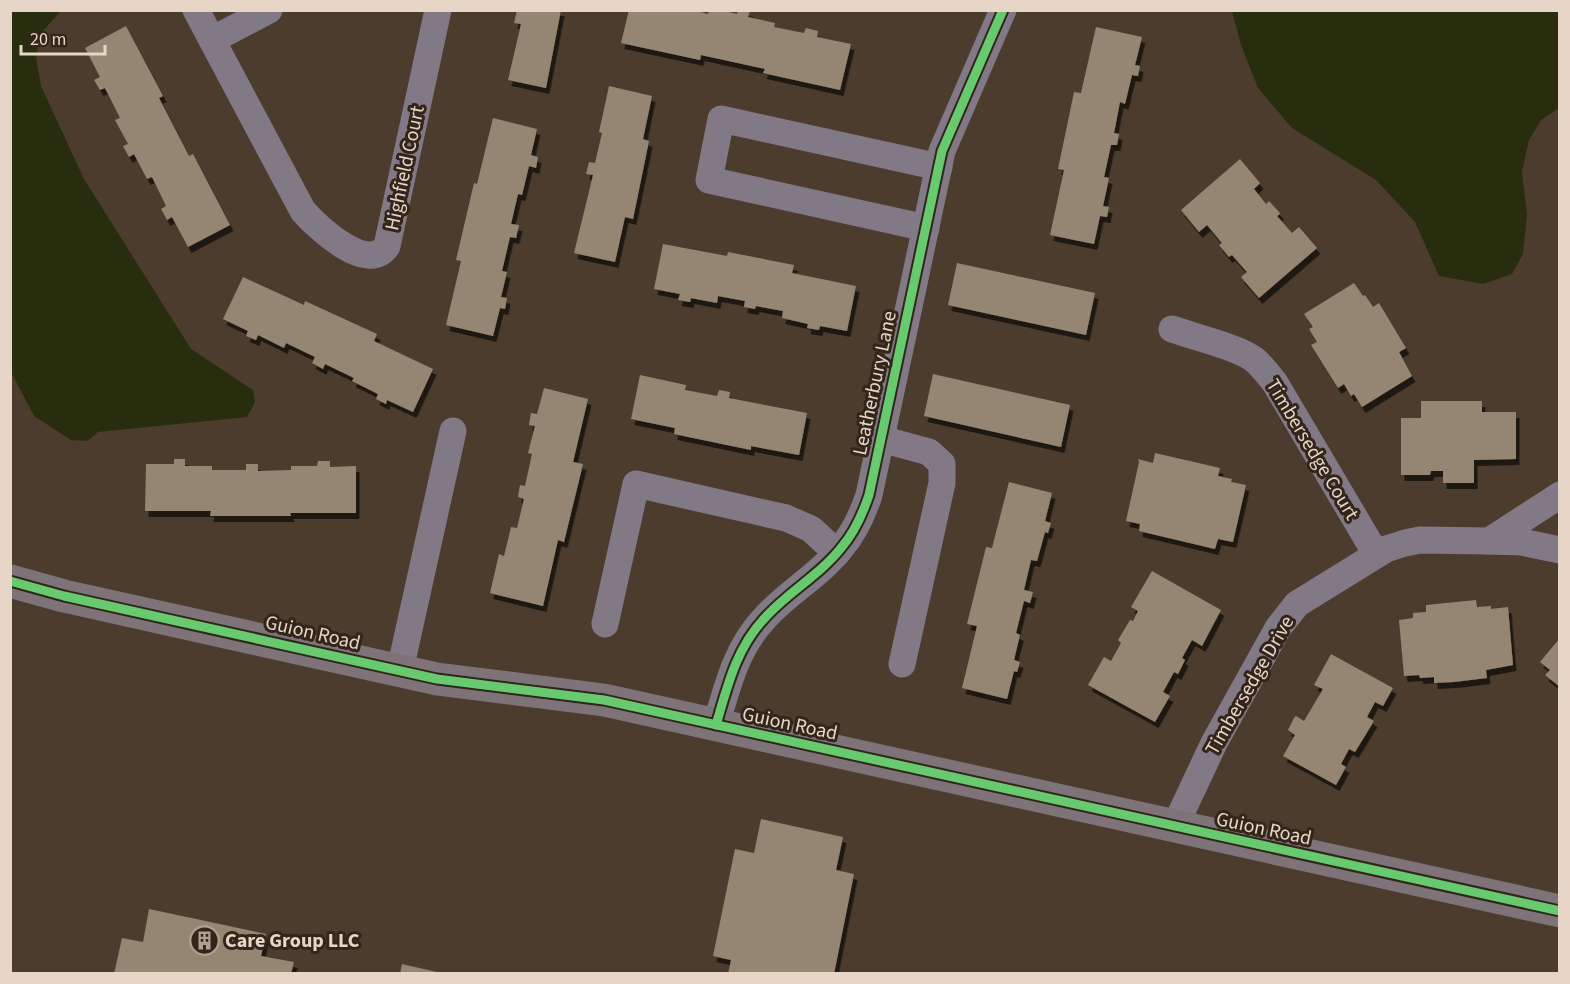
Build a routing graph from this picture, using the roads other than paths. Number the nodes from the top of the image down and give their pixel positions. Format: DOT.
graph roads {
  1 [pos="196,10"];
  2 [pos="269,10"];
  3 [pos="438,10"];
  4 [pos="1003,10"];
  5 [pos="212,40"];
  6 [pos="939,167"];
  7 [pos="926,228"];
  8 [pos="1172,329"];
  9 [pos="453,431"];
  10 [pos="880,439"];
  11 [pos="1560,495"];
  12 [pos="1489,541"];
  13 [pos="1560,550"];
  14 [pos="837,553"];
  15 [pos="1376,554"];
  16 [pos="10,581"];
  17 [pos="605,624"];
  18 [pos="902,664"];
  19 [pos="400,670"];
  20 [pos="716,725"];
  21 [pos="1175,826"];
  22 [pos="1560,911"];
  1 -- 5 [label="street, Highfield Court"];
  2 -- 5 [label="street"];
  3 -- 5 [label="street, Highfield Court"];
  4 -- 6 [label="street, Leatherbury Lane"];
  6 -- 7 [label="street, Leatherbury Lane"];
  6 -- 7 [label="street"];
  7 -- 10 [label="street, Leatherbury Lane"];
  8 -- 15 [label="street, Timbersedge Court"];
  9 -- 19 [label="street"];
  10 -- 14 [label="street, Leatherbury Lane"];
  10 -- 18 [label="street"];
  11 -- 12 [label="street"];
  12 -- 13 [label="street, Timbersedge Drive"];
  12 -- 15 [label="street, Timbersedge Drive"];
  14 -- 17 [label="street"];
  14 -- 20 [label="street, Leatherbury Lane"];
  15 -- 21 [label="street, Timbersedge Drive"];
  16 -- 19 [label="street, Guion Road"];
  19 -- 20 [label="street, Guion Road"];
  20 -- 21 [label="street, Guion Road"];
  21 -- 22 [label="street, Guion Road"];
}
